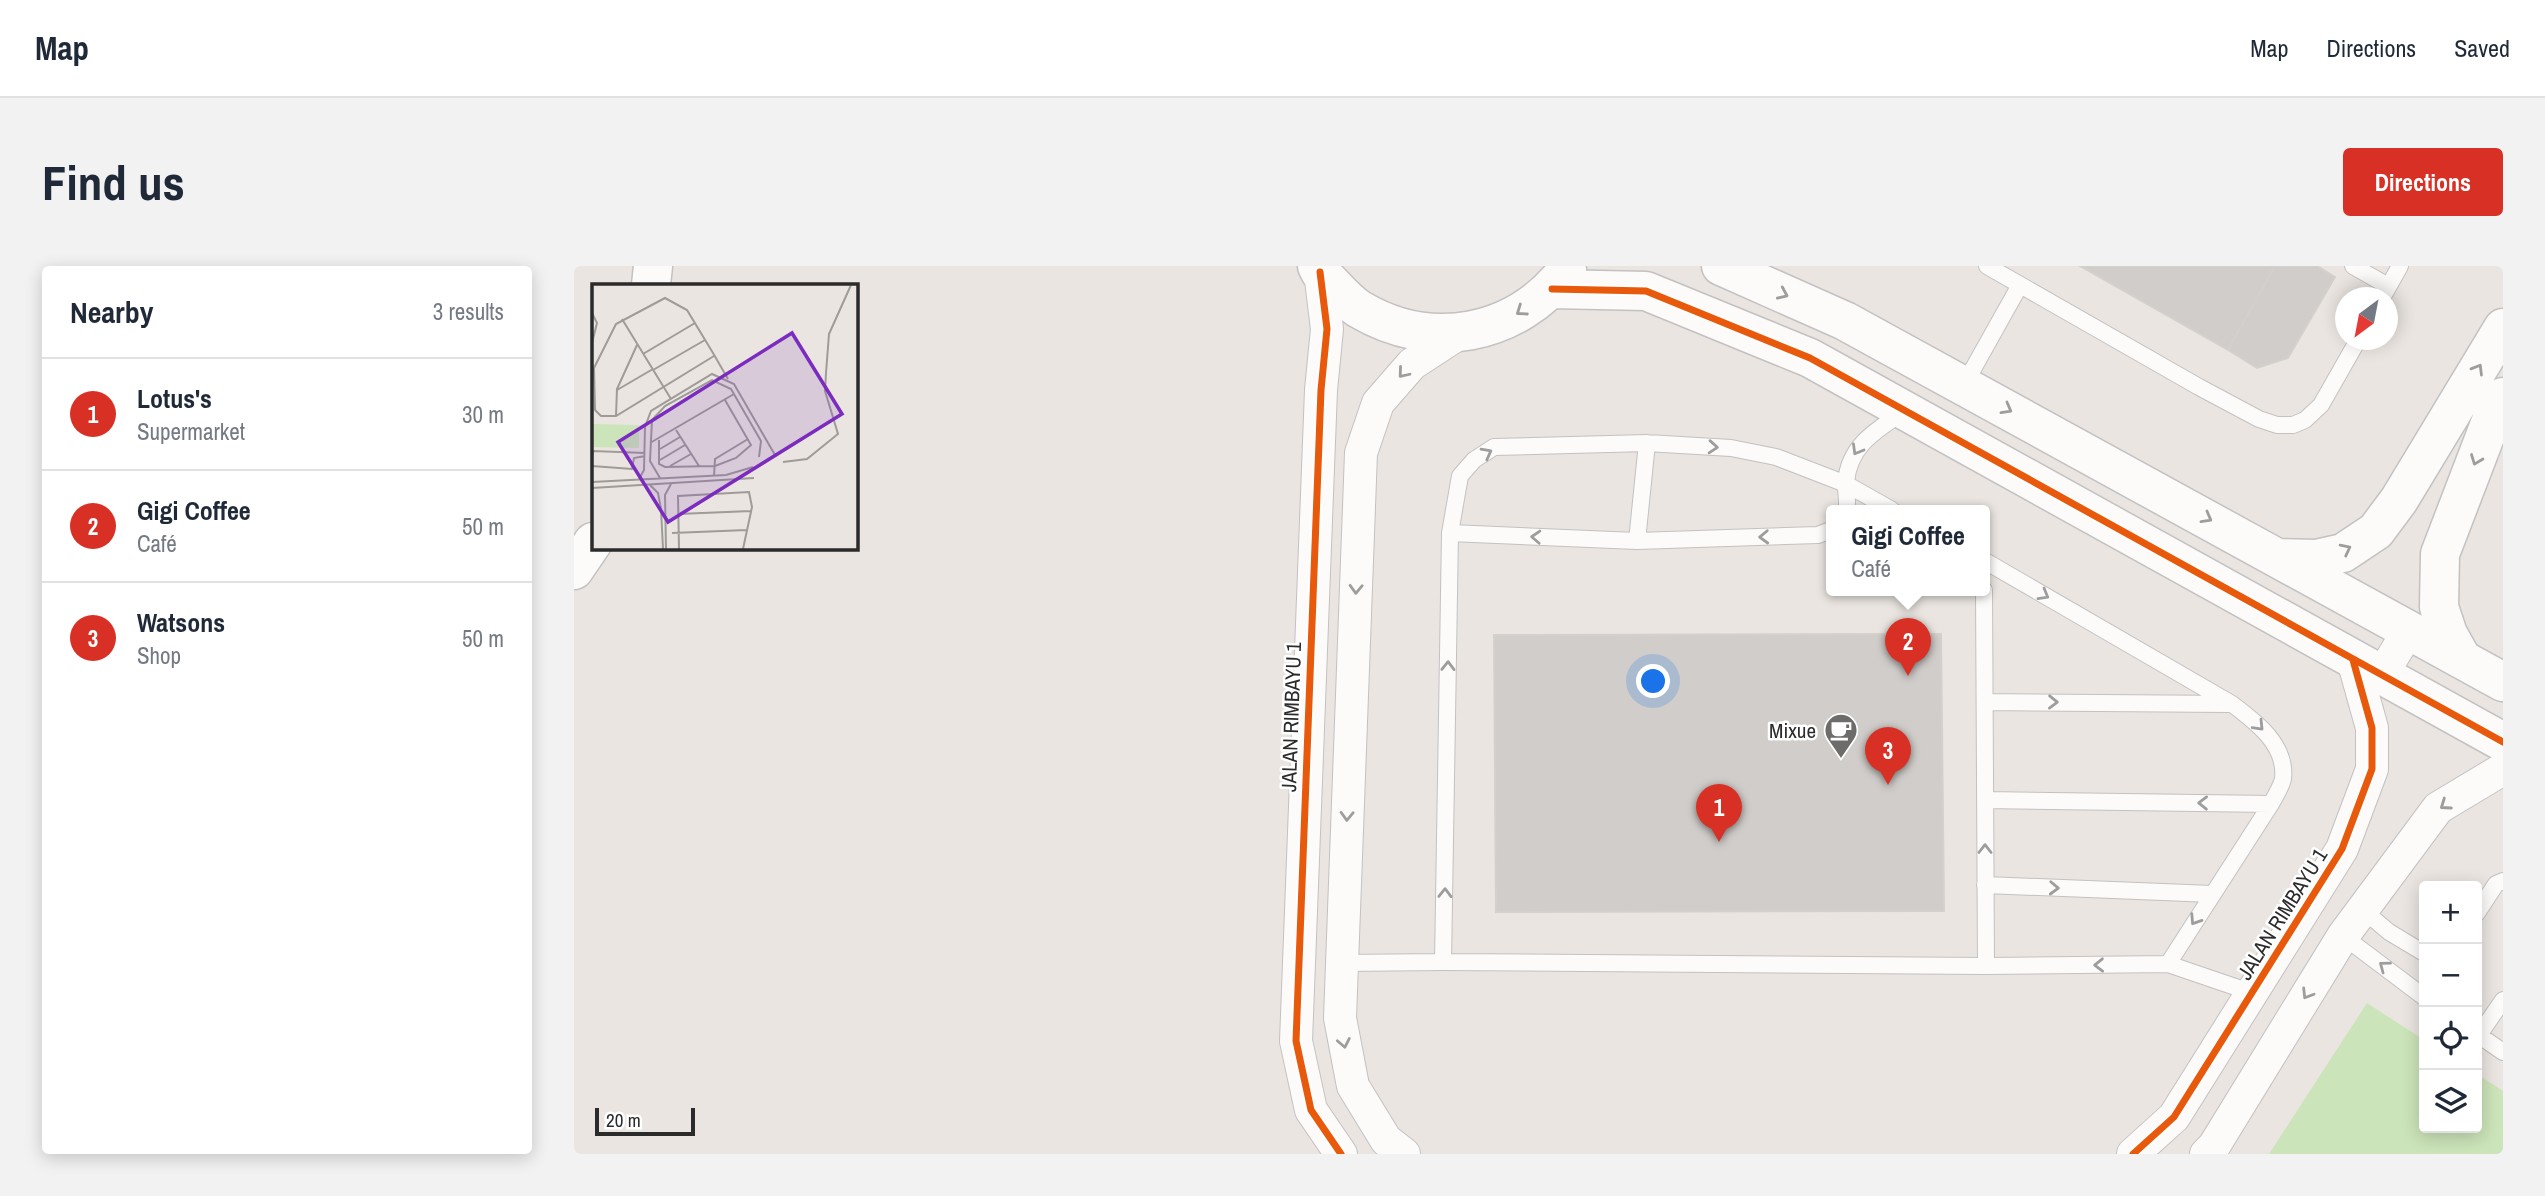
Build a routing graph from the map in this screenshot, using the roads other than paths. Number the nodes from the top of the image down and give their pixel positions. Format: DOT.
graph roads {
  1 [pos="653,266"];
  2 [pos="1721,266"];
  3 [pos="1987,266"];
  4 [pos="2353,266"];
  5 [pos="2400,266"];
  6 [pos="1318,269"];
  7 [pos="1562,278"];
  8 [pos="651,284"];
  9 [pos="2020,285"];
  10 [pos="2379,287"];
  11 [pos="2388,287"];
  12 [pos="2503,328"];
  13 [pos="1458,334"];
  14 [pos="2352,350"];
  15 [pos="1964,385"];
  16 [pos="2503,397"];
  17 [pos="1905,410"];
  18 [pos="1647,443"];
  19 [pos="1846,484"];
  20 [pos="1846,505"];
  21 [pos="1883,505"];
  22 [pos="1826,532"];
  23 [pos="1450,533"];
  24 [pos="1637,541"];
  25 [pos="592,543"];
  26 [pos="2280,558"];
  27 [pos="1990,564"];
  28 [pos="574,570"];
  29 [pos="1984,596"];
  30 [pos="2409,630"];
  31 [pos="2462,659"];
  32 [pos="2367,668"];
  33 [pos="2503,682"];
  34 [pos="1985,702"];
  35 [pos="2232,704"];
  36 [pos="2503,743"];
  37 [pos="2503,769"];
  38 [pos="1985,800"];
  39 [pos="2271,804"];
  40 [pos="2503,881"];
  41 [pos="1985,885"];
  42 [pos="2212,894"];
  43 [pos="2482,905"];
  44 [pos="2362,910"];
  45 [pos="2305,911"];
  46 [pos="2343,936"];
  47 [pos="2419,950"];
  48 [pos="1443,962"];
  49 [pos="1342,963"];
  50 [pos="2168,964"];
  51 [pos="1986,966"];
  52 [pos="2419,991"];
  53 [pos="2253,993"];
  54 [pos="2503,1000"];
  55 [pos="2482,1029"];
  56 [pos="2482,1037"];
  57 [pos="2503,1052"];
  58 [pos="1311,1110"];
  59 [pos="1310,1154"];
  60 [pos="1341,1154"];
  61 [pos="1404,1154"];
  62 [pos="2133,1154"];
  63 [pos="2206,1154"];
  1 -- 8 [label="street"];
  2 -- 15 [label="street, one-way"];
  3 -- 9 [label="lane"];
  4 -- 10 [label="lane"];
  5 -- 11 [label="lane"];
  6 -- 13 [label="street"];
  6 -- 58 [label="street, JALAN RIMBAYU 1"];
  7 -- 13 [label="street, one-way"];
  7 -- 17 [label="street"];
  9 -- 14 [label="lane"];
  9 -- 15 [label="lane"];
  26 -- 12 [label="street, one-way"];
  13 -- 49 [label="street, one-way"];
  15 -- 26 [label="street, one-way"];
  16 -- 31 [label="street, one-way"];
  17 -- 19 [label="lane, one-way"];
  17 -- 32 [label="street"];
  18 -- 19 [label="lane, one-way"];
  23 -- 18 [label="lane, one-way"];
  18 -- 24 [label="lane"];
  19 -- 20 [label="lane"];
  19 -- 21 [label="lane"];
  22 -- 24 [label="lane, one-way"];
  24 -- 23 [label="lane, one-way"];
  48 -- 23 [label="lane, one-way"];
  25 -- 28 [label="street"];
  26 -- 30 [label="street"];
  27 -- 35 [label="lane, one-way"];
  29 -- 34 [label="lane"];
  30 -- 31 [label="street"];
  30 -- 32 [label="street"];
  31 -- 33 [label="street"];
  32 -- 36 [label="street"];
  32 -- 45 [label="street, JALAN RIMBAYU 1"];
  34 -- 35 [label="lane, one-way"];
  34 -- 38 [label="lane"];
  35 -- 39 [label="lane, one-way"];
  37 -- 44 [label="street, one-way"];
  39 -- 38 [label="lane, one-way"];
  41 -- 38 [label="lane, one-way"];
  39 -- 42 [label="lane"];
  40 -- 43 [label="lane"];
  41 -- 42 [label="lane, one-way"];
  41 -- 51 [label="lane"];
  42 -- 50 [label="lane, one-way"];
  44 -- 46 [label="street"];
  44 -- 47 [label="lane"];
  45 -- 46 [label="street"];
  45 -- 53 [label="street, JALAN RIMBAYU 1"];
  52 -- 46 [label="lane, one-way"];
  46 -- 63 [label="street, one-way"];
  48 -- 49 [label="lane"];
  48 -- 51 [label="lane"];
  49 -- 61 [label="street, one-way"];
  50 -- 51 [label="lane, one-way"];
  50 -- 53 [label="lane"];
  53 -- 62 [label="street, JALAN RIMBAYU 1"];
  54 -- 55 [label="lane"];
  56 -- 57 [label="lane"];
  58 -- 59 [label="street"];
  58 -- 60 [label="street, JALAN RIMBAYU 1"];
}
